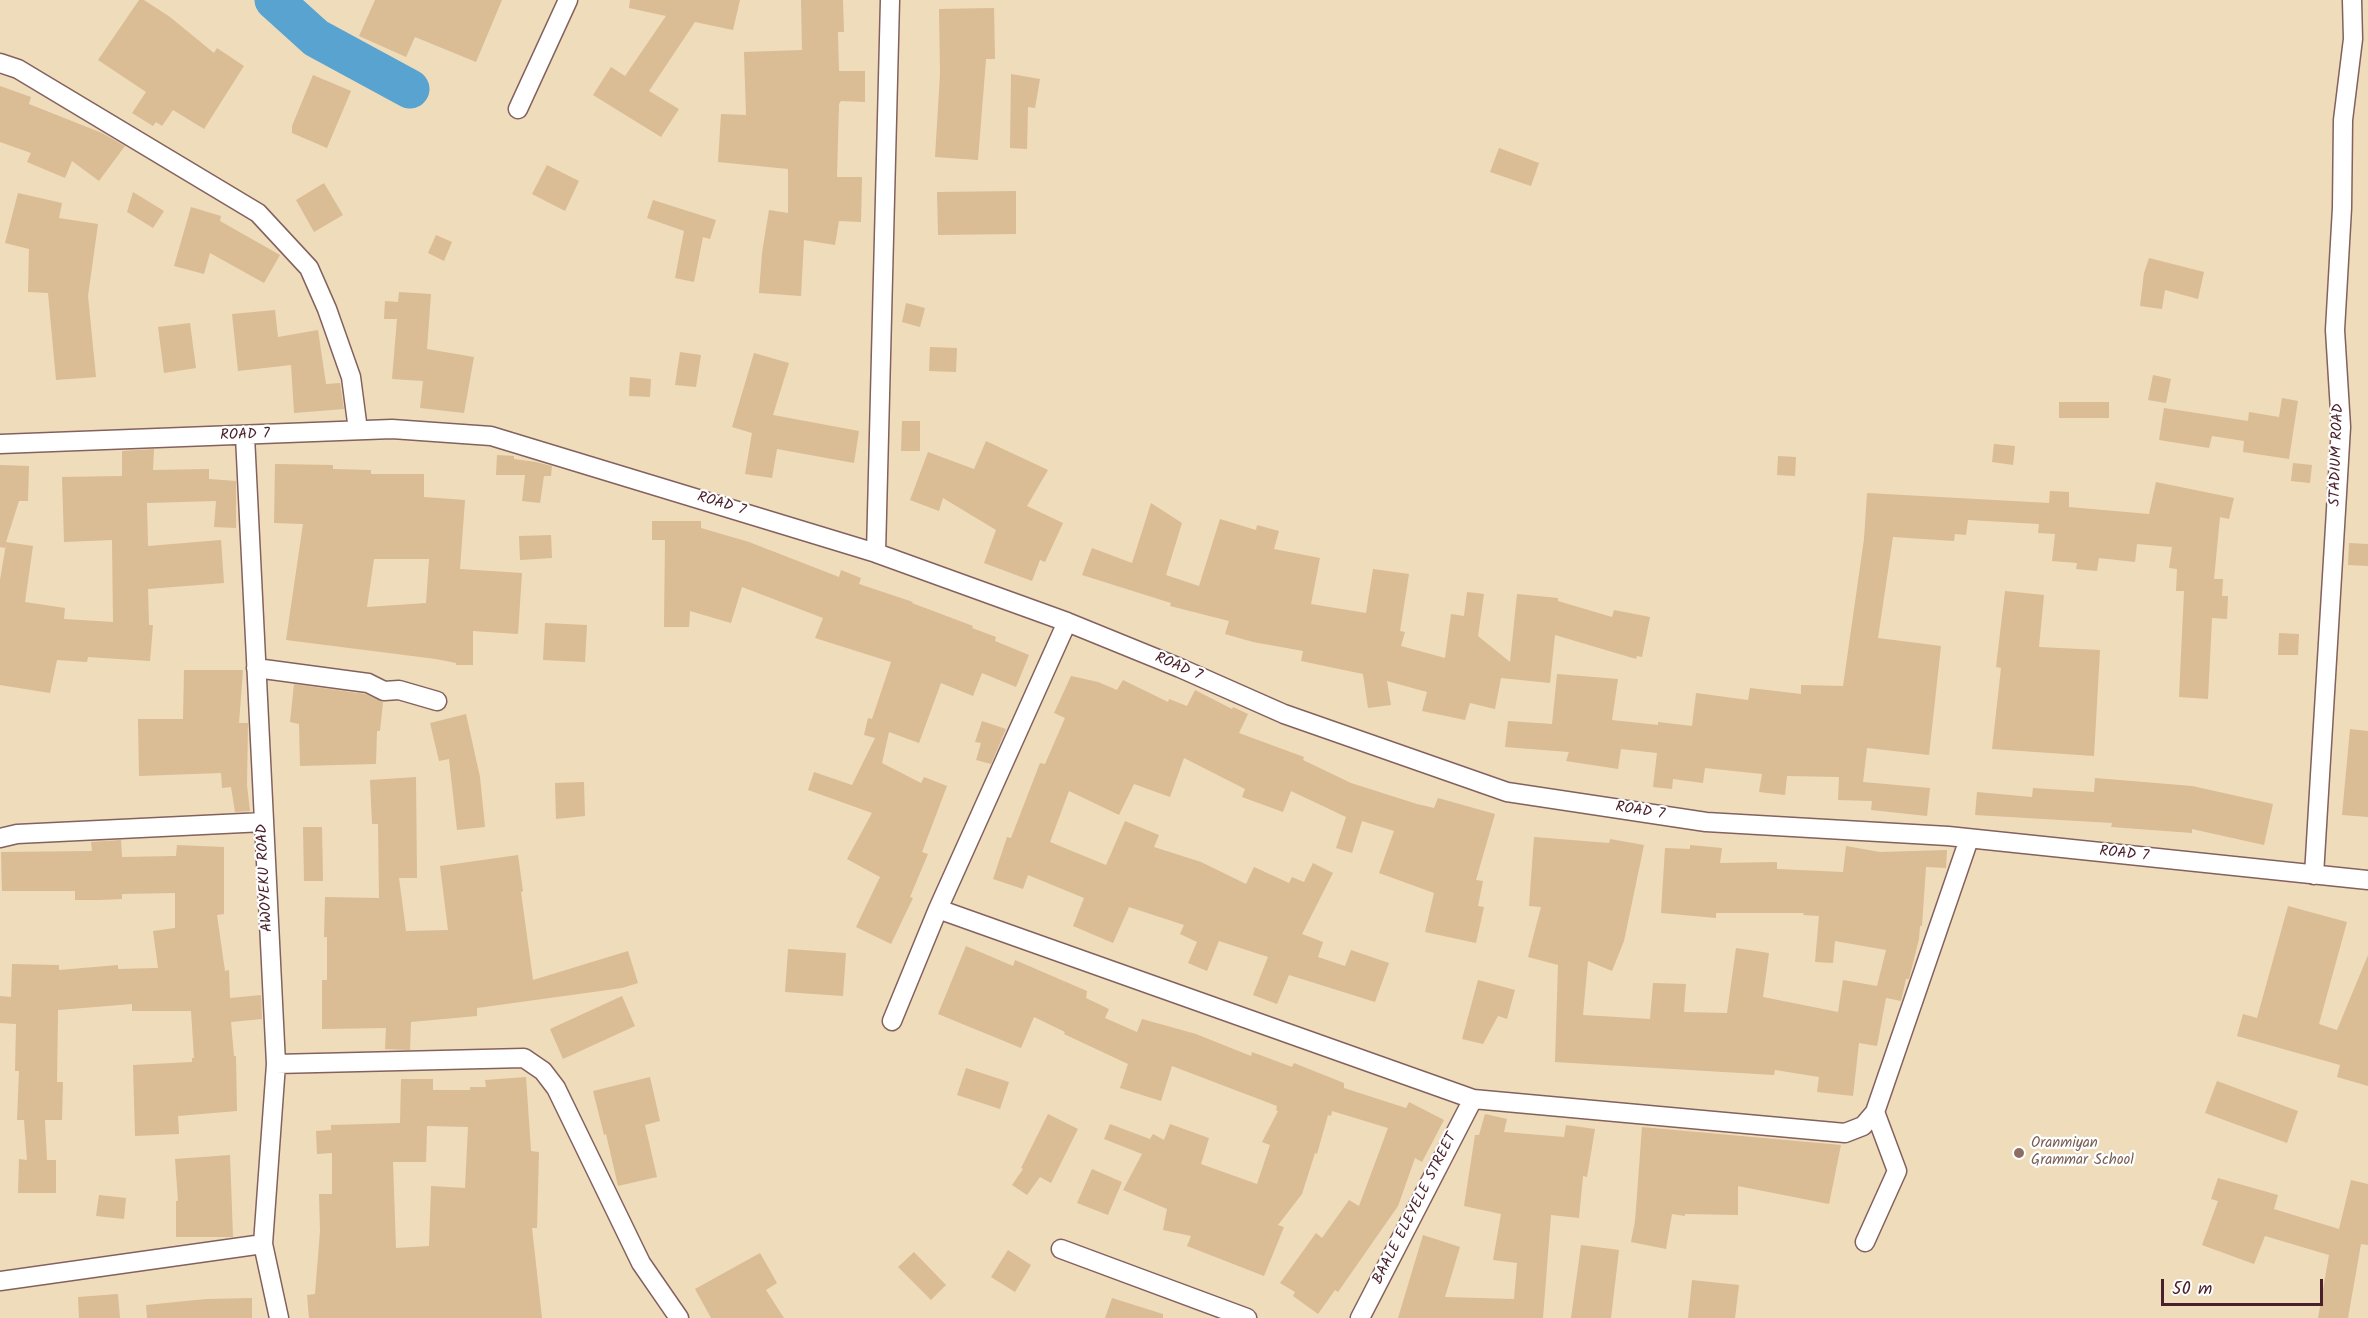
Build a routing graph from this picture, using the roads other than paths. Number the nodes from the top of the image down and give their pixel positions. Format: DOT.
graph roads {
  1 [pos="890,0"];
  2 [pos="2352,0"];
  3 [pos="564,1"];
  4 [pos="0,63"];
  5 [pos="518,109"];
  6 [pos="358,430"];
  7 [pos="245,436"];
  8 [pos="0,444"];
  9 [pos="876,553"];
  10 [pos="1067,622"];
  11 [pos="256,668"];
  12 [pos="437,701"];
  13 [pos="264,822"];
  14 [pos="0,838"];
  15 [pos="1969,839"];
  16 [pos="2314,875"];
  17 [pos="2368,880"];
  18 [pos="938,909"];
  19 [pos="892,1021"];
  20 [pos="276,1064"];
  21 [pos="1473,1099"];
  22 [pos="1875,1112"];
  23 [pos="1865,1242"];
  24 [pos="263,1244"];
  25 [pos="1061,1249"];
  26 [pos="0,1281"];
  27 [pos="279,1318"];
  28 [pos="679,1318"];
  29 [pos="1247,1318"];
  30 [pos="1360,1318"];
  1 -- 9 [label="street"];
  2 -- 16 [label="street, STADIUM ROAD"];
  3 -- 5 [label="street"];
  4 -- 6 [label="street"];
  6 -- 7 [label="street, ROAD 7"];
  6 -- 9 [label="street, ROAD 7"];
  7 -- 8 [label="street, ROAD 7"];
  7 -- 11 [label="street, AWOYEKU ROAD"];
  9 -- 10 [label="street, ROAD 7"];
  10 -- 15 [label="street, ROAD 7"];
  10 -- 18 [label="street"];
  11 -- 12 [label="street"];
  11 -- 13 [label="street, AWOYEKU ROAD"];
  13 -- 14 [label="street"];
  13 -- 20 [label="street, AWOYEKU ROAD"];
  15 -- 16 [label="street, ROAD 7"];
  15 -- 22 [label="street"];
  16 -- 17 [label="street, ROAD 7"];
  18 -- 19 [label="street"];
  18 -- 21 [label="street"];
  20 -- 24 [label="street, AWOYEKU ROAD"];
  20 -- 28 [label="street"];
  21 -- 22 [label="street"];
  21 -- 30 [label="street, BAALE ELEYELE STREET"];
  22 -- 23 [label="street"];
  24 -- 26 [label="street"];
  24 -- 27 [label="street, AWOYEKU ROAD"];
  25 -- 29 [label="street"];
}
